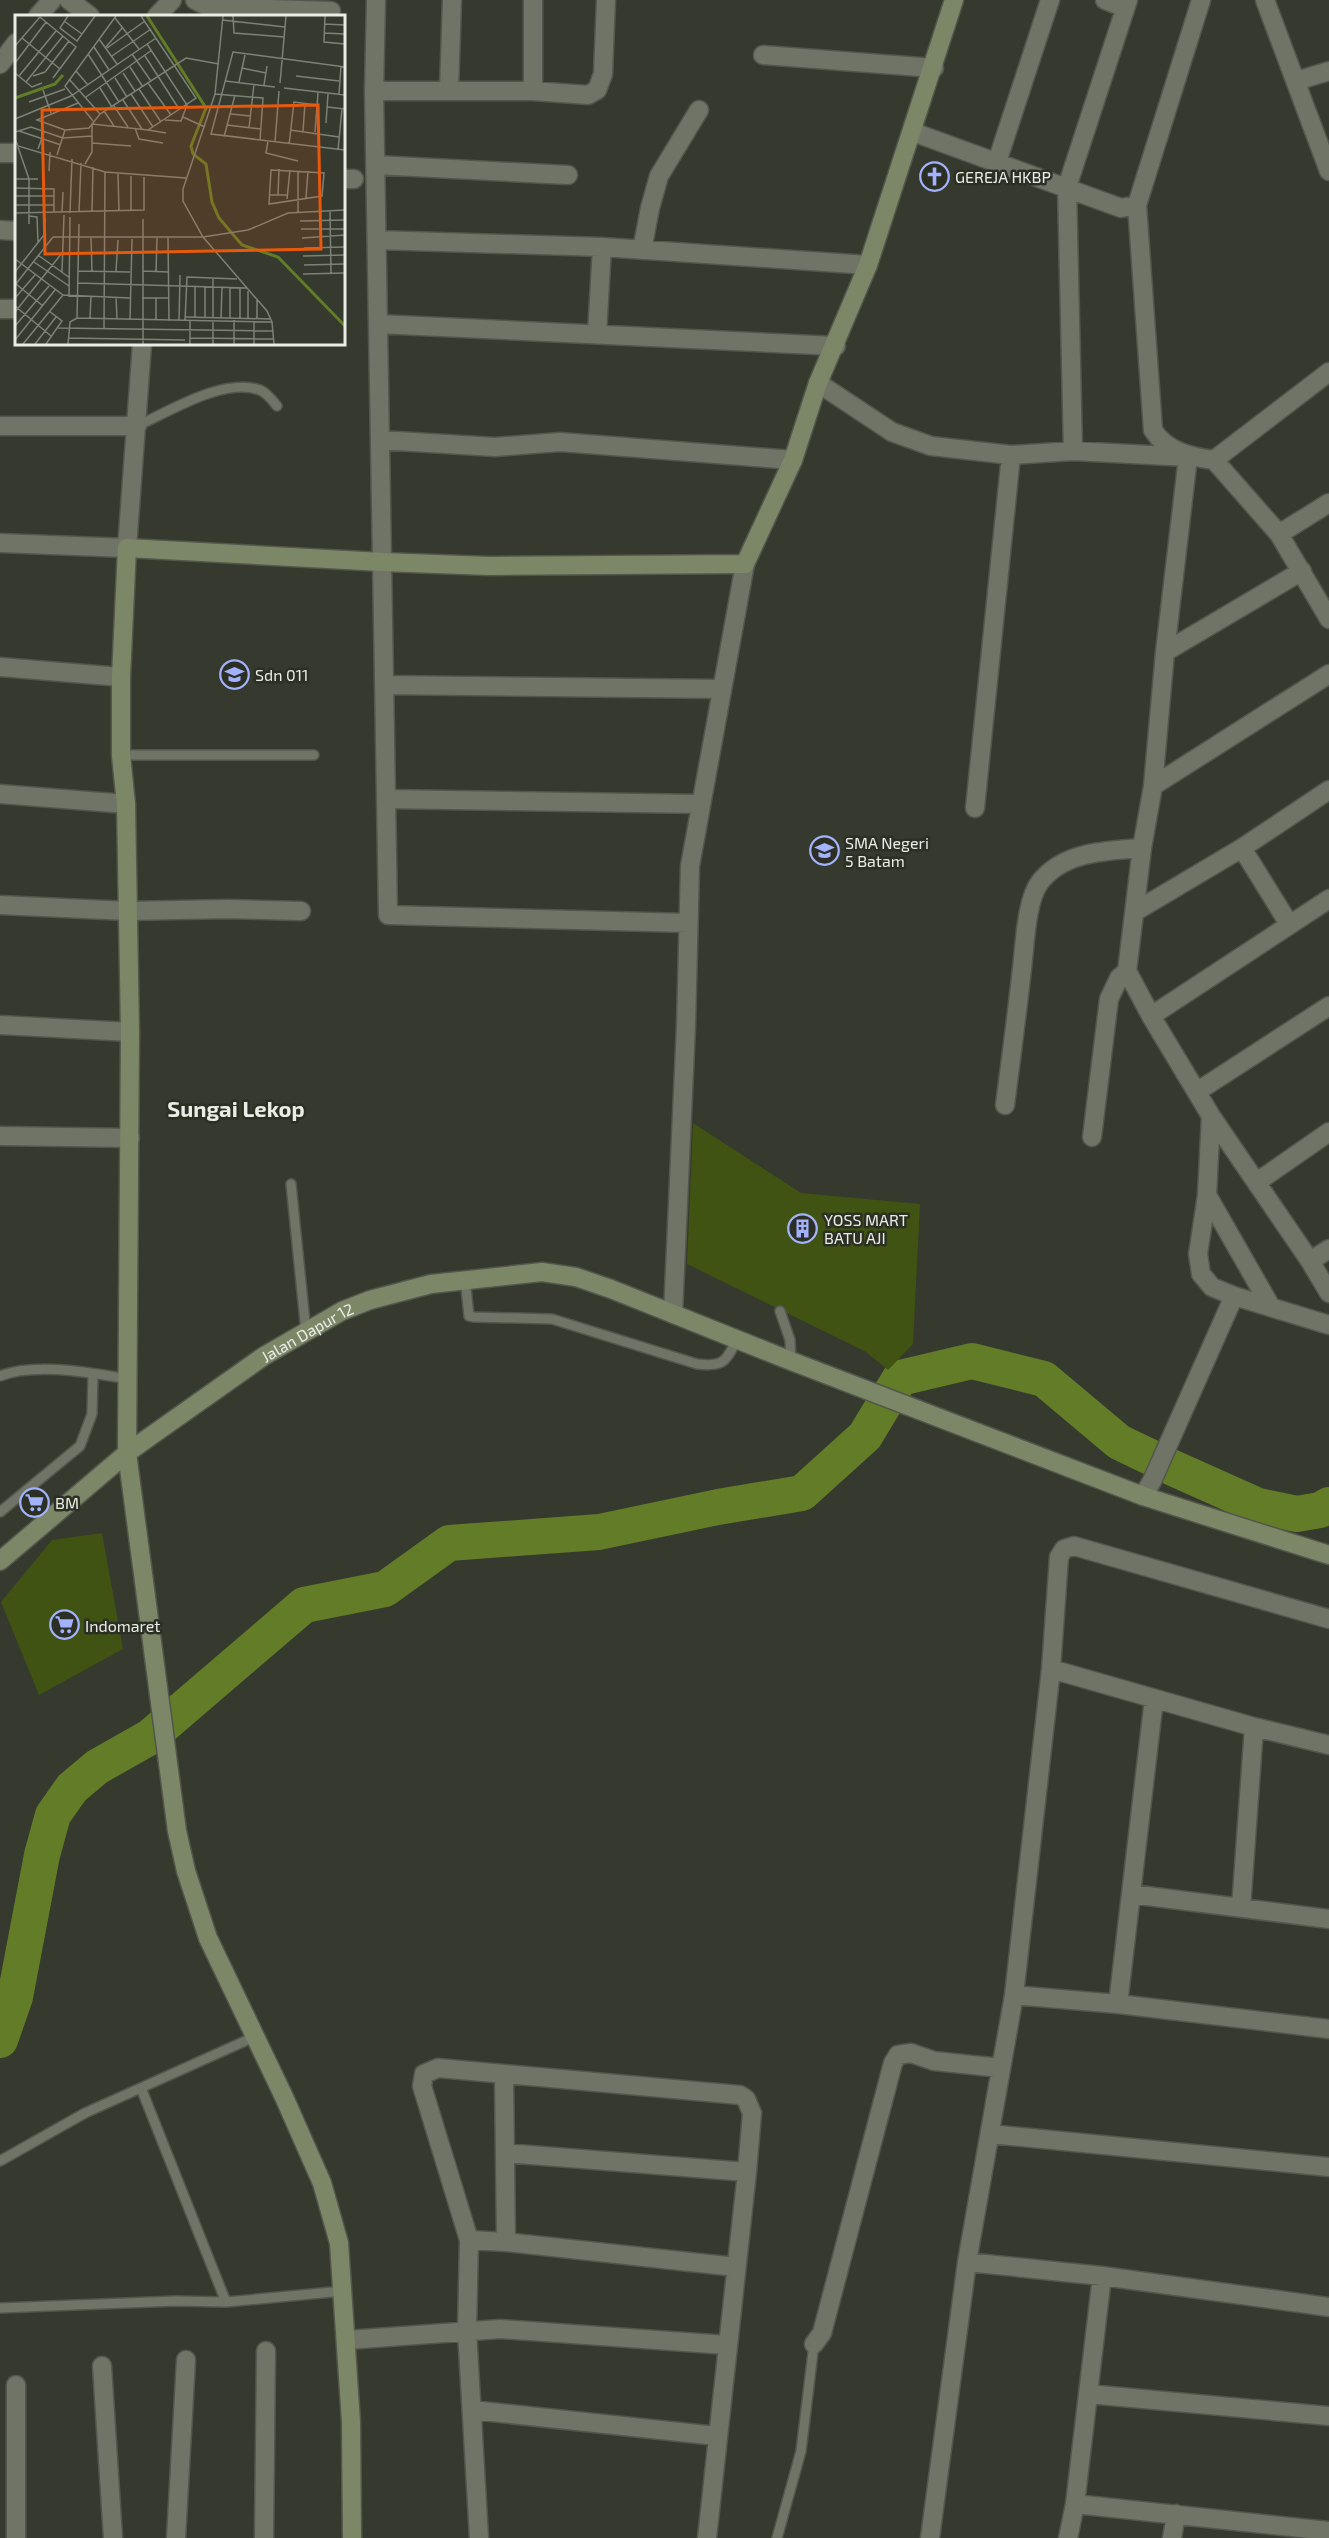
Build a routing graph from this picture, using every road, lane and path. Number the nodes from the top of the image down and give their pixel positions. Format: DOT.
graph roads {
  1 [pos="52,0"];
  2 [pos="69,0"];
  3 [pos="171,0"];
  4 [pos="195,0"];
  5 [pos="376,0"];
  6 [pos="452,0"];
  7 [pos="534,0"];
  8 [pos="606,0"];
  9 [pos="954,0"];
  10 [pos="1050,0"];
  11 [pos="1105,0"];
  12 [pos="1201,0"];
  13 [pos="1265,0"];
  14 [pos="1127,4"];
  15 [pos="331,11"];
  16 [pos="39,15"];
  17 [pos="89,15"];
  18 [pos="158,15"];
  19 [pos="15,44"];
  20 [pos="763,55"];
  21 [pos="0,63"];
  22 [pos="934,68"];
  23 [pos="1329,70"];
  24 [pos="1296,81"];
  25 [pos="449,90"];
  26 [pos="374,91"];
  27 [pos="533,91"];
  28 [pos="699,110"];
  29 [pos="913,132"];
  30 [pos="997,162"];
  31 [pos="376,165"];
  32 [pos="1329,171"];
  33 [pos="568,175"];
  34 [pos="1067,187"];
  35 [pos="1137,206"];
  36 [pos="0,230"];
  37 [pos="15,231"];
  38 [pos="377,240"];
  39 [pos="602,247"];
  40 [pos="642,250"];
  41 [pos="868,265"];
  42 [pos="378,324"];
  43 [pos="597,334"];
  44 [pos="142,345"];
  45 [pos="836,346"];
  46 [pos="1329,372"];
  47 [pos="818,383"];
  48 [pos="277,406"];
  49 [pos="0,426"];
  50 [pos="137,426"];
  51 [pos="380,440"];
  52 [pos="1073,452"];
  53 [pos="1011,455"];
  54 [pos="1188,457"];
  55 [pos="793,460"];
  56 [pos="1214,460"];
  57 [pos="1329,503"];
  58 [pos="1279,534"];
  59 [pos="0,543"];
  60 [pos="128,548"];
  61 [pos="382,562"];
  62 [pos="745,564"];
  63 [pos="1302,571"];
  64 [pos="1329,619"];
  65 [pos="1165,652"];
  66 [pos="0,667"];
  67 [pos="1329,674"];
  68 [pos="121,677"];
  69 [pos="384,685"];
  70 [pos="721,689"];
  71 [pos="121,754"];
  72 [pos="314,755"];
  73 [pos="1153,786"];
  74 [pos="1329,790"];
  75 [pos="0,794"];
  76 [pos="386,799"];
  77 [pos="126,804"];
  78 [pos="701,804"];
  79 [pos="975,808"];
  80 [pos="1142,848"];
  81 [pos="1242,849"];
  82 [pos="1329,899"];
  83 [pos="0,905"];
  84 [pos="127,911"];
  85 [pos="302,911"];
  86 [pos="1136,911"];
  87 [pos="688,923"];
  88 [pos="1289,924"];
  89 [pos="1128,971"];
  90 [pos="1329,1006"];
  91 [pos="1151,1016"];
  92 [pos="0,1025"];
  93 [pos="130,1032"];
  94 [pos="1198,1091"];
  95 [pos="1005,1105"];
  96 [pos="1211,1116"];
  97 [pos="1329,1132"];
  98 [pos="0,1136"];
  99 [pos="1092,1137"];
  100 [pos="130,1138"];
  101 [pos="1257,1182"];
  102 [pos="291,1184"];
  103 [pos="1207,1195"];
  104 [pos="1329,1249"];
  105 [pos="1310,1261"];
  106 [pos="465,1279"];
  107 [pos="1329,1293"];
  108 [pos="1234,1296"];
  109 [pos="1271,1307"];
  110 [pos="780,1311"];
  111 [pos="673,1314"];
  112 [pos="1329,1325"];
  113 [pos="306,1332"];
  114 [pos="737,1340"];
  115 [pos="791,1361"];
  116 [pos="93,1374"];
  117 [pos="0,1376"];
  118 [pos="128,1379"];
  119 [pos="127,1453"];
  120 [pos="1148,1489"];
  121 [pos="0,1512"];
  122 [pos="1329,1555"];
  123 [pos="0,1561"];
  124 [pos="1329,1619"];
  125 [pos="1052,1669"];
  126 [pos="1154,1699"];
  127 [pos="1254,1727"];
  128 [pos="1329,1745"];
  129 [pos="1131,1894"];
  130 [pos="1241,1908"];
  131 [pos="1329,1919"];
  132 [pos="1014,1995"];
  133 [pos="1118,2004"];
  134 [pos="1329,2029"];
  135 [pos="254,2037"];
  136 [pos="1001,2067"];
  137 [pos="504,2076"];
  138 [pos="141,2088"];
  139 [pos="990,2134"];
  140 [pos="506,2153"];
  141 [pos="0,2161"];
  142 [pos="1329,2167"];
  143 [pos="747,2172"];
  144 [pos="469,2240"];
  145 [pos="506,2242"];
  146 [pos="967,2262"];
  147 [pos="736,2267"];
  148 [pos="1102,2276"];
  149 [pos="343,2291"];
  150 [pos="226,2302"];
  151 [pos="1329,2307"];
  152 [pos="0,2308"];
  153 [pos="467,2331"];
  154 [pos="347,2340"];
  155 [pos="814,2344"];
  156 [pos="727,2345"];
  157 [pos="266,2351"];
  158 [pos="186,2360"];
  159 [pos="102,2366"];
  160 [pos="16,2385"];
  161 [pos="1088,2394"];
  162 [pos="472,2410"];
  163 [pos="1329,2416"];
  164 [pos="717,2436"];
  165 [pos="1075,2504"];
  166 [pos="1176,2514"];
  167 [pos="1329,2531"];
  168 [pos="16,2538"];
  169 [pos="113,2538"];
  170 [pos="176,2538"];
  171 [pos="264,2538"];
  172 [pos="352,2538"];
  173 [pos="479,2538"];
  174 [pos="707,2538"];
  175 [pos="777,2538"];
  176 [pos="930,2538"];
  177 [pos="1068,2538"];
  178 [pos="1172,2538"];
  1 -- 16 [label="street"];
  2 -- 17 [label="street"];
  3 -- 18 [label="street"];
  4 -- 15 [label="street"];
  5 -- 26 [label="street"];
  6 -- 25 [label="street"];
  7 -- 27 [label="street"];
  8 -- 27 [label="street"];
  9 -- 22 [label="street"];
  10 -- 30 [label="street"];
  11 -- 14 [label="street"];
  12 -- 35 [label="street"];
  13 -- 24 [label="street"];
  14 -- 34 [label="street"];
  19 -- 21 [label="street"];
  20 -- 22 [label="street"];
  22 -- 29 [label="street"];
  23 -- 24 [label="street"];
  24 -- 32 [label="street"];
  25 -- 26 [label="street"];
  25 -- 27 [label="street"];
  26 -- 31 [label="street"];
  28 -- 40 [label="street"];
  29 -- 30 [label="street"];
  29 -- 41 [label="street"];
  30 -- 34 [label="street"];
  31 -- 33 [label="street"];
  31 -- 38 [label="street"];
  34 -- 35 [label="street"];
  34 -- 52 [label="street"];
  35 -- 54 [label="street"];
  36 -- 37 [label="street"];
  38 -- 39 [label="street"];
  38 -- 42 [label="street"];
  39 -- 40 [label="street"];
  39 -- 43 [label="street"];
  40 -- 41 [label="street"];
  41 -- 45 [label="street"];
  42 -- 43 [label="street"];
  42 -- 51 [label="street"];
  43 -- 45 [label="street"];
  44 -- 50 [label="street"];
  45 -- 47 [label="street"];
  46 -- 56 [label="street"];
  47 -- 53 [label="street"];
  47 -- 55 [label="street"];
  48 -- 50 [label="lane"];
  49 -- 50 [label="street"];
  50 -- 60 [label="street"];
  51 -- 55 [label="street"];
  51 -- 61 [label="street"];
  52 -- 53 [label="street"];
  52 -- 54 [label="street"];
  53 -- 79 [label="street"];
  54 -- 56 [label="street"];
  54 -- 65 [label="street"];
  55 -- 62 [label="street"];
  56 -- 58 [label="street"];
  57 -- 58 [label="street"];
  58 -- 63 [label="street"];
  59 -- 60 [label="street"];
  60 -- 61 [label="street"];
  60 -- 68 [label="street"];
  61 -- 62 [label="street"];
  61 -- 69 [label="street"];
  62 -- 70 [label="street"];
  63 -- 64 [label="street"];
  63 -- 65 [label="street"];
  65 -- 73 [label="street"];
  66 -- 68 [label="street"];
  67 -- 73 [label="street"];
  68 -- 71 [label="street"];
  69 -- 70 [label="street"];
  69 -- 76 [label="street"];
  70 -- 78 [label="street"];
  71 -- 72 [label="lane"];
  71 -- 77 [label="street"];
  73 -- 80 [label="street"];
  74 -- 81 [label="street"];
  75 -- 77 [label="street"];
  76 -- 78 [label="street"];
  76 -- 87 [label="street"];
  77 -- 84 [label="street"];
  78 -- 87 [label="street"];
  80 -- 86 [label="street"];
  80 -- 95 [label="street"];
  81 -- 86 [label="street"];
  81 -- 88 [label="street"];
  82 -- 88 [label="street"];
  83 -- 84 [label="street"];
  84 -- 85 [label="street"];
  84 -- 93 [label="street"];
  86 -- 89 [label="street"];
  87 -- 111 [label="street"];
  88 -- 91 [label="street"];
  89 -- 91 [label="street"];
  89 -- 99 [label="street"];
  90 -- 94 [label="street"];
  91 -- 94 [label="street"];
  92 -- 93 [label="street"];
  93 -- 100 [label="street"];
  94 -- 96 [label="street"];
  96 -- 101 [label="street"];
  96 -- 103 [label="street"];
  97 -- 101 [label="street"];
  98 -- 100 [label="street"];
  100 -- 118 [label="street"];
  101 -- 105 [label="street"];
  102 -- 113 [label="lane"];
  103 -- 108 [label="street"];
  103 -- 109 [label="street"];
  104 -- 105 [label="street"];
  105 -- 107 [label="street"];
  106 -- 111 [label="street, Jalan Dapur 12"];
  106 -- 113 [label="street, Jalan Dapur 12"];
  106 -- 114 [label="lane"];
  108 -- 109 [label="street"];
  108 -- 120 [label="street"];
  109 -- 112 [label="street"];
  110 -- 115 [label="lane"];
  111 -- 114 [label="street, Jalan Dapur 12"];
  113 -- 119 [label="street, Jalan Dapur 12"];
  114 -- 115 [label="street, Jalan Dapur 12"];
  115 -- 120 [label="street, Jalan Dapur 12"];
  116 -- 117 [label="lane"];
  116 -- 118 [label="lane"];
  116 -- 121 [label="lane"];
  118 -- 119 [label="street"];
  119 -- 123 [label="street, Jalan Dapur 12"];
  119 -- 135 [label="street"];
  120 -- 122 [label="street, Jalan Dapur 12"];
  124 -- 125 [label="street"];
  125 -- 126 [label="street"];
  125 -- 132 [label="street"];
  126 -- 127 [label="street"];
  126 -- 129 [label="street"];
  127 -- 128 [label="street"];
  127 -- 130 [label="street"];
  129 -- 130 [label="street"];
  129 -- 133 [label="street"];
  130 -- 131 [label="street"];
  132 -- 133 [label="street"];
  132 -- 136 [label="street"];
  133 -- 134 [label="street"];
  135 -- 138 [label="lane"];
  135 -- 149 [label="street"];
  136 -- 139 [label="street"];
  136 -- 155 [label="street"];
  137 -- 140 [label="street"];
  137 -- 143 [label="street"];
  137 -- 144 [label="street"];
  138 -- 141 [label="lane"];
  138 -- 150 [label="lane"];
  139 -- 142 [label="street"];
  139 -- 146 [label="street"];
  140 -- 143 [label="street"];
  140 -- 145 [label="street"];
  143 -- 147 [label="street"];
  144 -- 145 [label="street"];
  144 -- 153 [label="street"];
  145 -- 147 [label="street"];
  146 -- 148 [label="street"];
  146 -- 176 [label="street"];
  147 -- 156 [label="street"];
  148 -- 151 [label="street"];
  148 -- 161 [label="street"];
  149 -- 150 [label="lane"];
  149 -- 154 [label="street"];
  150 -- 152 [label="lane"];
  153 -- 154 [label="street"];
  153 -- 156 [label="street"];
  153 -- 162 [label="street"];
  154 -- 172 [label="street"];
  155 -- 175 [label="lane"];
  156 -- 164 [label="street"];
  157 -- 171 [label="street"];
  158 -- 170 [label="street"];
  159 -- 169 [label="street"];
  160 -- 168 [label="street"];
  161 -- 163 [label="street"];
  161 -- 165 [label="street"];
  162 -- 164 [label="street"];
  162 -- 173 [label="street"];
  164 -- 174 [label="street"];
  165 -- 166 [label="street"];
  165 -- 177 [label="street"];
  166 -- 167 [label="street"];
  166 -- 178 [label="street"];
}
